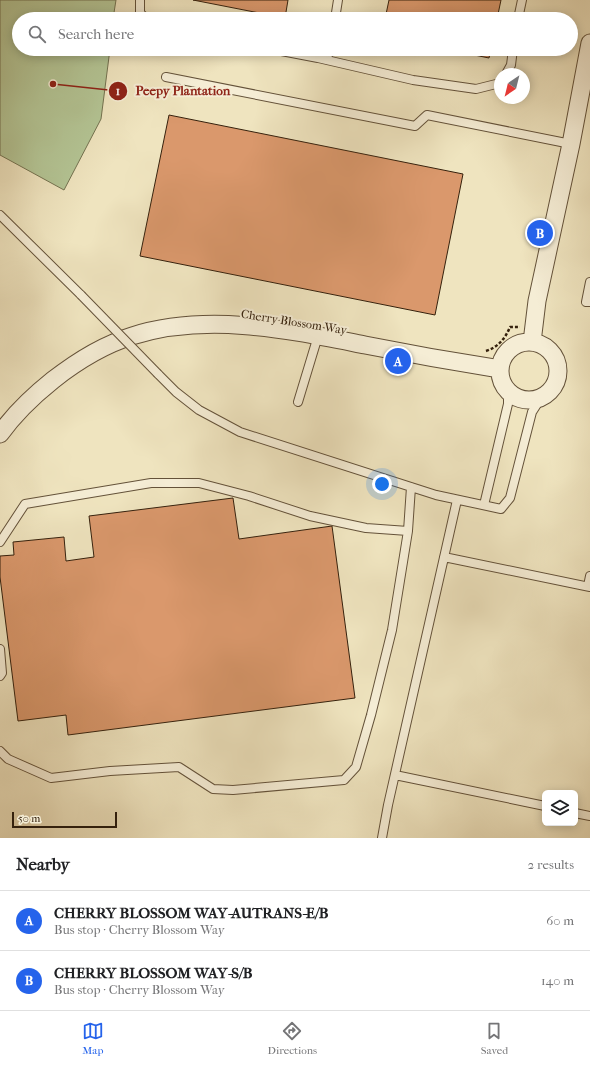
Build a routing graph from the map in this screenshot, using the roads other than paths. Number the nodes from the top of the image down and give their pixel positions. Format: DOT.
graph roads {
  1 [pos="140,0"];
  2 [pos="338,0"];
  3 [pos="522,0"];
  4 [pos="140,12"];
  5 [pos="336,12"];
  6 [pos="519,12"];
  7 [pos="590,43"];
  8 [pos="307,56"];
  9 [pos="328,56"];
  10 [pos="512,56"];
  11 [pos="327,60"];
  12 [pos="509,68"];
  13 [pos="166,77"];
  14 [pos="494,84"];
  15 [pos="570,144"];
  16 [pos="0,215"];
  17 [pos="590,282"];
  18 [pos="590,302"];
  19 [pos="318,336"];
  20 [pos="532,342"];
  21 [pos="500,369"];
  22 [pos="508,392"];
  23 [pos="541,398"];
  24 [pos="298,402"];
  25 [pos="0,434"];
  26 [pos="411,487"];
  27 [pos="456,500"];
  28 [pos="484,506"];
  29 [pos="408,531"];
  30 [pos="0,542"];
  31 [pos="444,557"];
  32 [pos="590,576"];
  33 [pos="589,587"];
  34 [pos="0,649"];
  35 [pos="0,676"];
  36 [pos="0,751"];
  37 [pos="395,775"];
  38 [pos="542,805"];
  39 [pos="578,814"];
  40 [pos="590,816"];
  41 [pos="382,838"];
  1 -- 4 [label="lane"];
  2 -- 5 [label="lane"];
  3 -- 6 [label="lane"];
  7 -- 15 [label="street"];
  8 -- 11 [label="lane"];
  9 -- 11 [label="lane"];
  10 -- 12 [label="lane"];
  11 -- 14 [label="lane"];
  13 -- 15 [label="lane"];
  15 -- 20 [label="street"];
  16 -- 26 [label="lane, bridge"];
  17 -- 18 [label="lane"];
  19 -- 21 [label="street, Cherry Blossom Way"];
  19 -- 24 [label="lane"];
  19 -- 25 [label="street, Cherry Blossom Way"];
  20 -- 21 [label="street"];
  20 -- 23 [label="street"];
  21 -- 22 [label="street"];
  22 -- 23 [label="street"];
  22 -- 28 [label="lane"];
  23 -- 28 [label="lane"];
  26 -- 27 [label="lane"];
  26 -- 29 [label="lane"];
  27 -- 28 [label="lane"];
  27 -- 31 [label="lane"];
  29 -- 30 [label="lane"];
  29 -- 36 [label="lane"];
  31 -- 33 [label="lane"];
  31 -- 37 [label="lane"];
  32 -- 33 [label="lane"];
  34 -- 35 [label="lane"];
  37 -- 38 [label="lane"];
  37 -- 41 [label="lane"];
  39 -- 40 [label="lane"];
}
